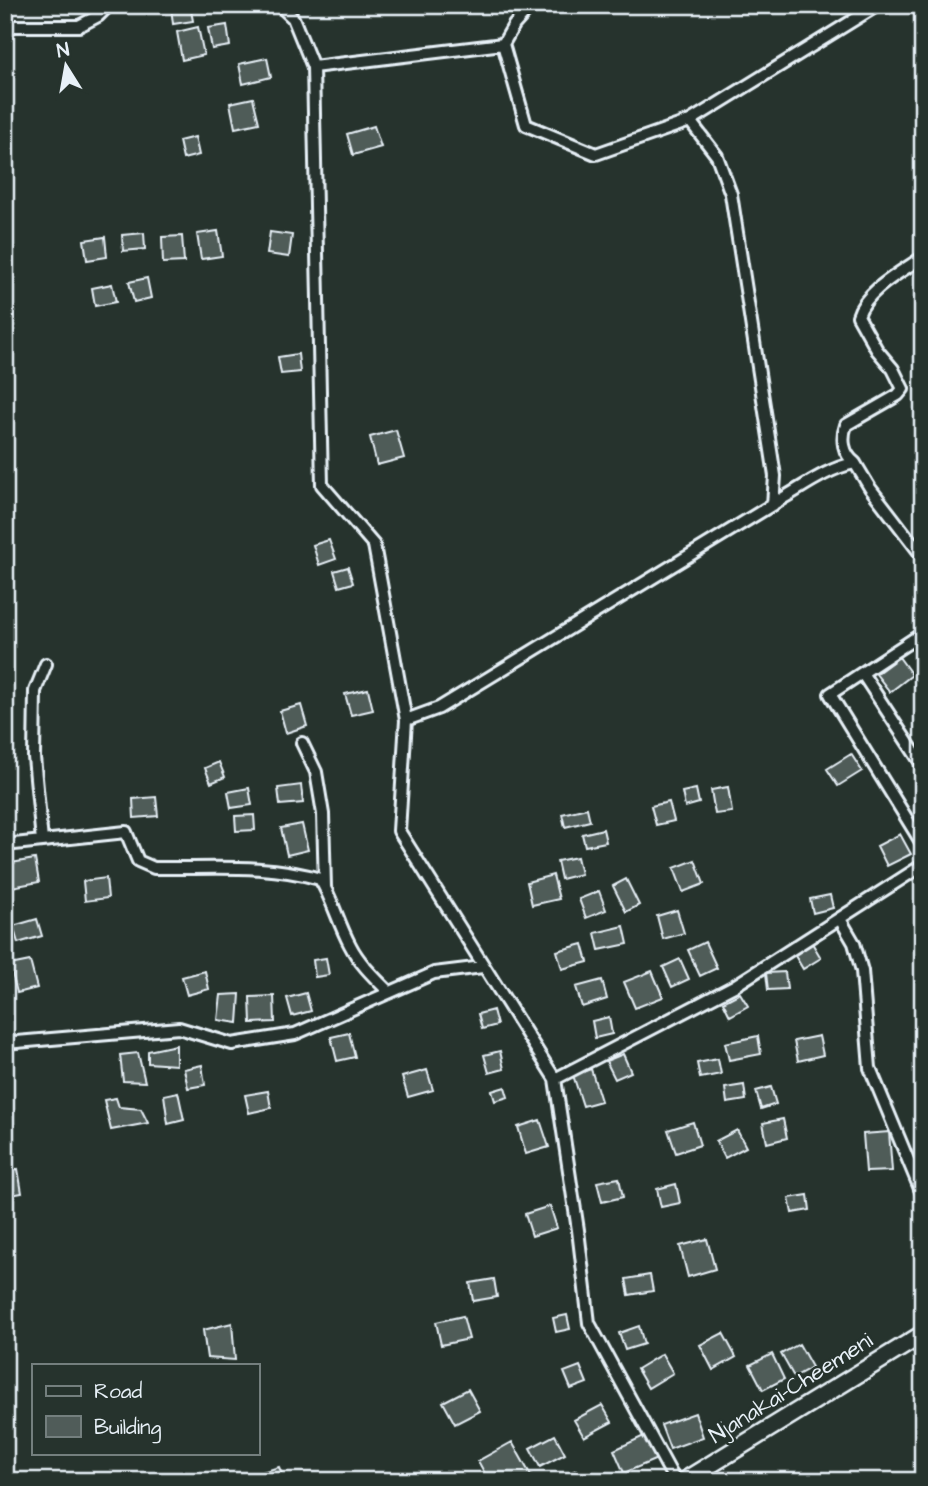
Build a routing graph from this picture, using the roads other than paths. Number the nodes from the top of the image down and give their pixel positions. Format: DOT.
graph roads {
  1 [pos="109,5"];
  2 [pos="279,5"];
  3 [pos="532,5"];
  4 [pos="878,5"];
  5 [pos="5,26"];
  6 [pos="503,44"];
  7 [pos="313,67"];
  8 [pos="690,121"];
  9 [pos="923,257"];
  10 [pos="855,463"];
  11 [pos="773,505"];
  12 [pos="923,557"];
  13 [pos="923,633"];
  14 [pos="46,664"];
  15 [pos="862,673"];
  16 [pos="406,720"];
  17 [pos="302,743"];
  18 [pos="923,766"];
  19 [pos="42,841"];
  20 [pos="5,845"];
  21 [pos="923,845"];
  22 [pos="923,865"];
  23 [pos="325,887"];
  24 [pos="840,919"];
  25 [pos="483,967"];
  26 [pos="389,992"];
  27 [pos="5,1044"];
  28 [pos="555,1079"];
  29 [pos="923,1196"];
  30 [pos="923,1334"];
  31 [pos="675,1481"];
  32 [pos="684,1481"];
  1 -- 5 [label="street"];
  2 -- 7 [label="street"];
  3 -- 6 [label="street"];
  4 -- 8 [label="street"];
  6 -- 7 [label="street"];
  6 -- 8 [label="street"];
  7 -- 16 [label="street"];
  8 -- 11 [label="street"];
  9 -- 10 [label="street"];
  10 -- 11 [label="street"];
  10 -- 12 [label="street"];
  11 -- 16 [label="street"];
  13 -- 15 [label="street"];
  14 -- 19 [label="street"];
  15 -- 18 [label="street"];
  15 -- 21 [label="street"];
  16 -- 25 [label="street"];
  17 -- 23 [label="street"];
  19 -- 20 [label="street"];
  19 -- 23 [label="street"];
  22 -- 24 [label="street"];
  23 -- 26 [label="street"];
  24 -- 28 [label="street"];
  24 -- 29 [label="street"];
  25 -- 26 [label="street"];
  25 -- 28 [label="street"];
  26 -- 27 [label="street"];
  28 -- 31 [label="street"];
  30 -- 32 [label="main road, Njanakai-Cheemeni"];
}
